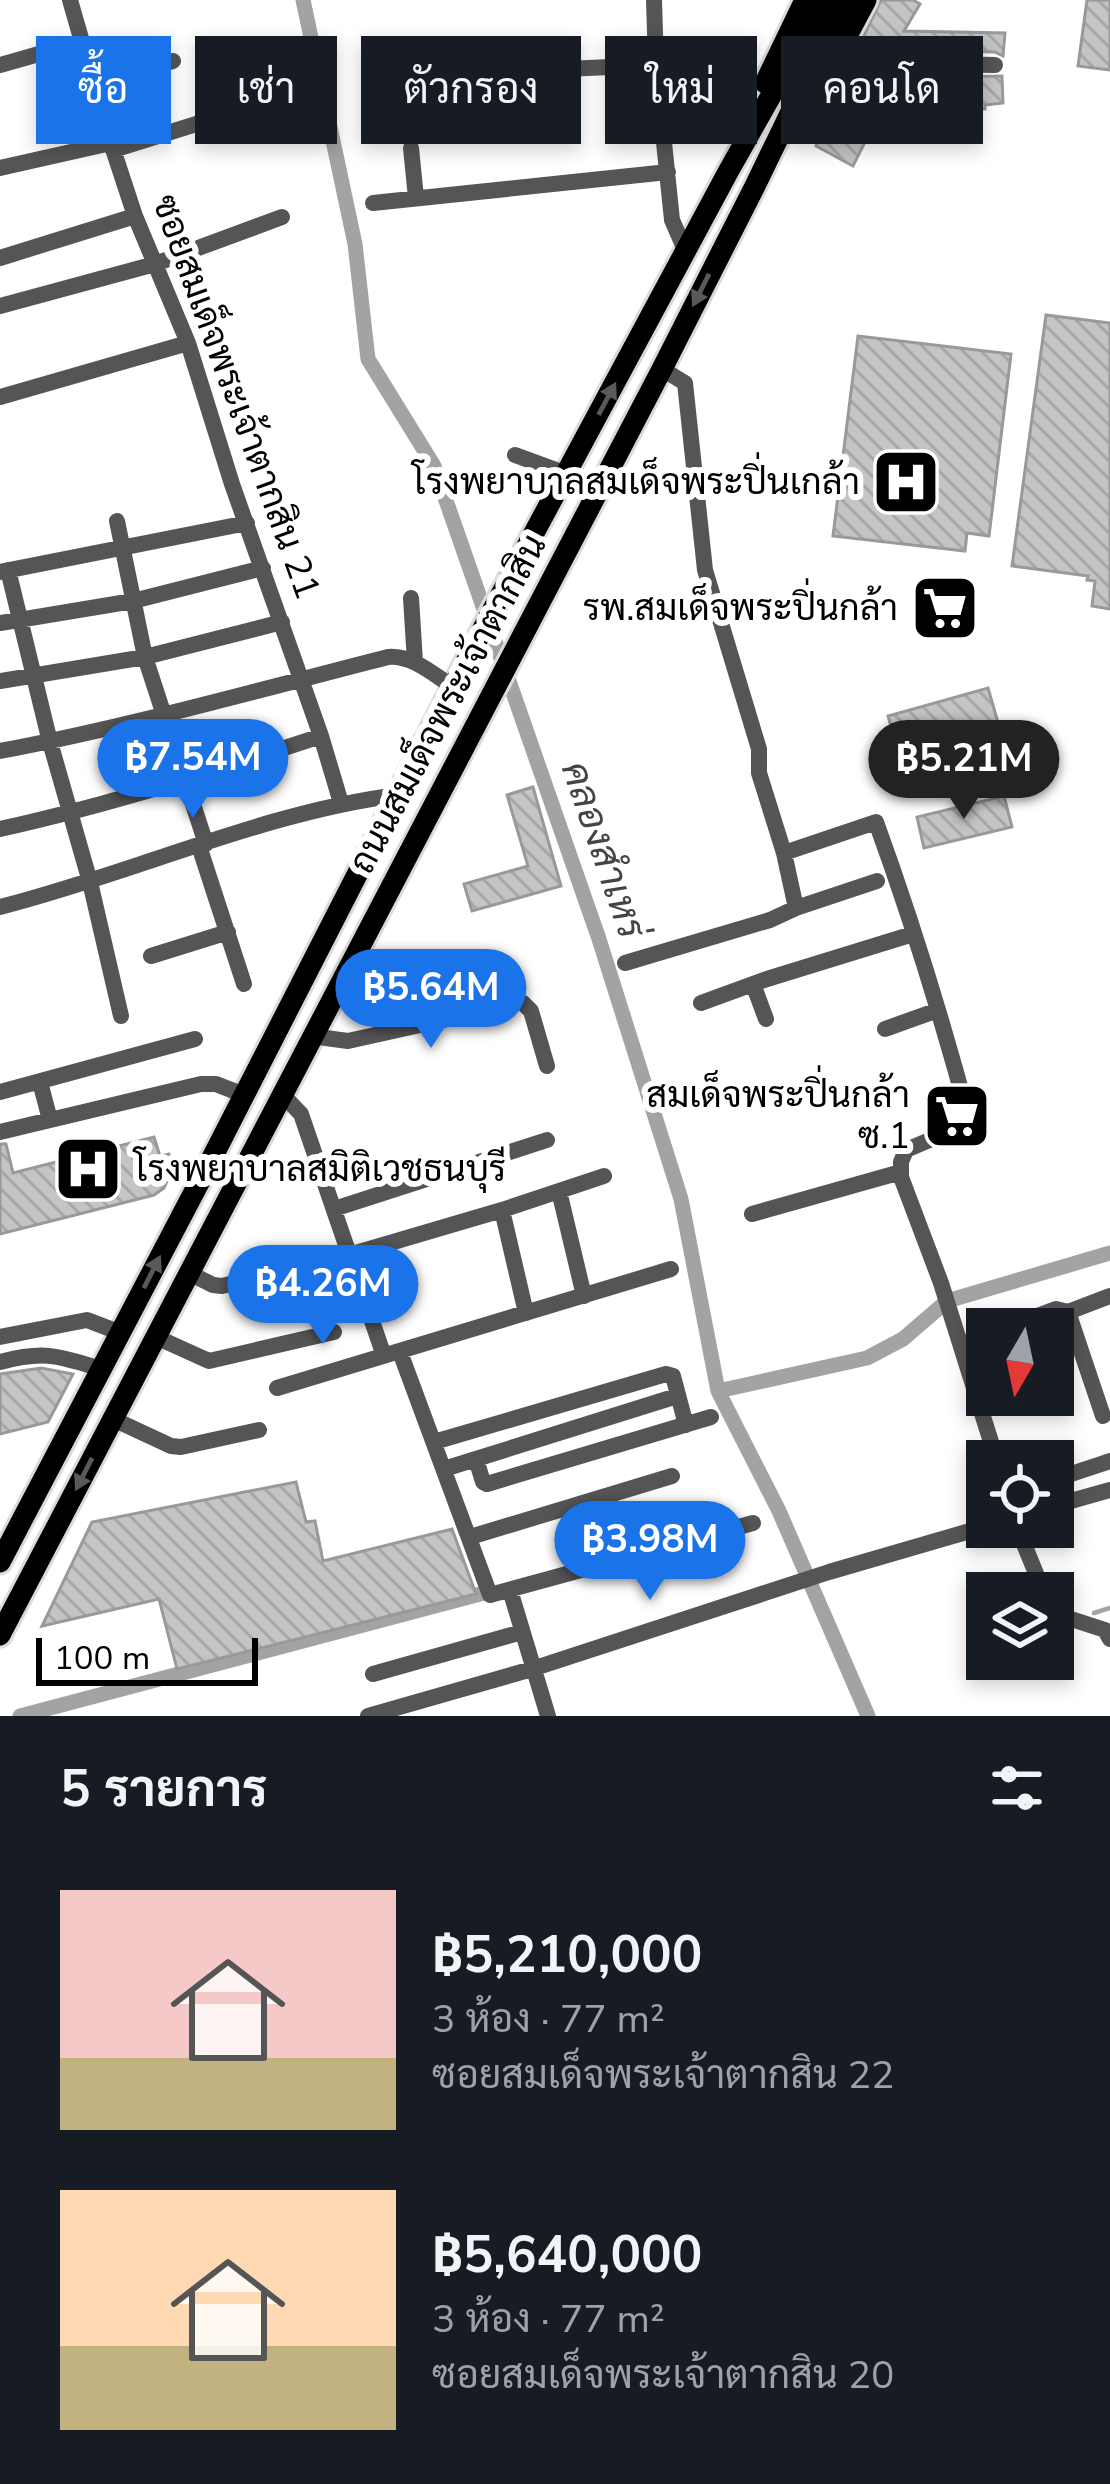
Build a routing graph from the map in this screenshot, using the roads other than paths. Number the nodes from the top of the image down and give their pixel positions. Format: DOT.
graph roads {
  1 [pos="70,0"];
  2 [pos="654,0"];
  3 [pos="805,0"];
  4 [pos="825,0"];
  5 [pos="845,0"];
  6 [pos="866,0"];
  7 [pos="79,36"];
  8 [pos="655,36"];
  9 [pos="847,36"];
  10 [pos="36,55"];
  11 [pos="0,65"];
  12 [pos="983,65"];
  13 [pos="995,65"];
  14 [pos="195,122"];
  15 [pos="665,144"];
  16 [pos="781,144"];
  17 [pos="112,146"];
  18 [pos="411,148"];
  19 [pos="0,168"];
  20 [pos="668,172"];
  21 [pos="728,172"];
  22 [pos="755,186"];
  23 [pos="416,198"];
  24 [pos="373,203"];
  25 [pos="135,215"];
  26 [pos="282,217"];
  27 [pos="686,252"];
  28 [pos="0,258"];
  29 [pos="155,263"];
  30 [pos="0,306"];
  31 [pos="188,343"];
  32 [pos="662,369"];
  33 [pos="0,397"];
  34 [pos="515,455"];
  35 [pos="567,474"];
  36 [pos="117,521"];
  37 [pos="247,523"];
  38 [pos="124,548"];
  39 [pos="263,568"];
  40 [pos="4,571"];
  41 [pos="411,598"];
  42 [pos="133,601"];
  43 [pos="22,619"];
  44 [pos="282,622"];
  45 [pos="0,623"];
  46 [pos="145,657"];
  47 [pos="415,662"];
  48 [pos="35,674"];
  49 [pos="458,676"];
  50 [pos="302,678"];
  51 [pos="0,681"];
  52 [pos="165,716"];
  53 [pos="321,736"];
  54 [pos="50,742"];
  55 [pos="0,752"];
  56 [pos="185,780"];
  57 [pos="398,795"];
  58 [pos="341,803"];
  59 [pos="71,813"];
  60 [pos="0,829"];
  61 [pos="202,845"];
  62 [pos="784,853"];
  63 [pos="877,881"];
  64 [pos="90,883"];
  65 [pos="0,908"];
  66 [pos="796,908"];
  67 [pos="228,932"];
  68 [pos="913,934"];
  69 [pos="151,956"];
  70 [pos="625,964"];
  71 [pos="244,984"];
  72 [pos="753,984"];
  73 [pos="701,1003"];
  74 [pos="938,1010"];
  75 [pos="121,1016"];
  76 [pos="766,1019"];
  77 [pos="885,1029"];
  78 [pos="311,1036"];
  79 [pos="196,1039"];
  80 [pos="547,1066"];
  81 [pos="40,1082"];
  82 [pos="0,1092"];
  83 [pos="281,1093"];
  84 [pos="244,1095"];
  85 [pos="50,1120"];
  86 [pos="0,1132"];
  87 [pos="548,1141"];
  88 [pos="901,1172"];
  89 [pos="604,1176"];
  90 [pos="559,1191"];
  91 [pos="334,1210"];
  92 [pos="502,1210"];
  93 [pos="752,1214"];
  94 [pos="349,1255"];
  95 [pos="317,1263"];
  96 [pos="671,1269"];
  97 [pos="189,1273"];
  98 [pos="584,1296"];
  99 [pos="1110,1296"];
  100 [pos="133,1310"];
  101 [pos="1074,1310"];
  102 [pos="526,1313"];
  103 [pos="159,1330"];
  104 [pos="1074,1330"];
  105 [pos="334,1332"];
  106 [pos="121,1333"];
  107 [pos="0,1337"];
  108 [pos="966,1343"];
  109 [pos="961,1345"];
  110 [pos="392,1354"];
  111 [pos="0,1362"];
  112 [pos="104,1365"];
  113 [pos="136,1374"];
  114 [pos="277,1388"];
  115 [pos="677,1396"];
  116 [pos="1102,1415"];
  117 [pos="711,1417"];
  118 [pos="113,1419"];
  119 [pos="686,1425"];
  120 [pos="259,1430"];
  121 [pos="990,1440"];
  122 [pos="434,1442"];
  123 [pos="476,1459"];
  124 [pos="1110,1460"];
  125 [pos="444,1469"];
  126 [pos="1074,1473"];
  127 [pos="672,1476"];
  128 [pos="1110,1490"];
  129 [pos="1074,1501"];
  130 [pos="753,1523"];
  131 [pos="966,1532"];
  132 [pos="470,1537"];
  133 [pos="0,1562"];
  134 [pos="510,1590"];
  135 [pos="1074,1620"];
  136 [pos="522,1632"];
  137 [pos="0,1635"];
  138 [pos="1110,1639"];
  139 [pos="532,1669"];
  140 [pos="373,1674"];
  141 [pos="403,1711"];
  142 [pos="368,1716"];
  143 [pos="548,1716"];
  1 -- 7 [label="street, ซอยสมเด็จพระเจ้าตากสิน 21"];
  2 -- 8 [label="street"];
  3 -- 21 [label="main road, ถนนสมเด็จพระเจ้าตากสิน"];
  4 -- 21 [label="main road, ถนนสมเด็จพระเจ้าตากสิน"];
  5 -- 22 [label="main road, ถนนสมเด็จพระเจ้าตากสิน"];
  6 -- 9 [label="main road, ถนนสมเด็จพระเจ้าตากสิน"];
  10 -- 11 [label="street"];
  12 -- 13 [label="street"];
  14 -- 17 [label="street"];
  15 -- 20 [label="street"];
  16 -- 22 [label="main road, ถนนสมเด็จพระเจ้าตากสิน"];
  17 -- 19 [label="street"];
  17 -- 25 [label="street, ซอยสมเด็จพระเจ้าตากสิน 21"];
  18 -- 23 [label="street"];
  20 -- 23 [label="street"];
  20 -- 27 [label="street"];
  21 -- 27 [label="main road, ถนนสมเด็จพระเจ้าตากสิน"];
  22 -- 32 [label="main road, ถนนสมเด็จพระเจ้าตากสิน, one-way"];
  23 -- 24 [label="street"];
  25 -- 28 [label="street"];
  25 -- 29 [label="street, ซอยสมเด็จพระเจ้าตากสิน 21"];
  26 -- 29 [label="street"];
  35 -- 27 [label="main road, ถนนสมเด็จพระเจ้าตากสิน, one-way"];
  29 -- 30 [label="street"];
  29 -- 31 [label="street, ซอยสมเด็จพระเจ้าตากสิน 21"];
  31 -- 33 [label="street"];
  31 -- 37 [label="street, ซอยสมเด็จพระเจ้าตากสิน 21"];
  32 -- 62 [label="street"];
  32 -- 78 [label="main road, ถนนสมเด็จพระเจ้าตากสิน"];
  34 -- 35 [label="street"];
  35 -- 49 [label="main road, ถนนสมเด็จพระเจ้าตากสิน"];
  36 -- 38 [label="street"];
  37 -- 38 [label="street"];
  37 -- 39 [label="street, ซอยสมเด็จพระเจ้าตากสิน 21"];
  38 -- 40 [label="street"];
  38 -- 42 [label="street"];
  39 -- 42 [label="street"];
  39 -- 44 [label="street, ซอยสมเด็จพระเจ้าตากสิน 21"];
  40 -- 43 [label="street"];
  41 -- 47 [label="street"];
  42 -- 43 [label="street"];
  42 -- 46 [label="street"];
  43 -- 45 [label="street"];
  43 -- 48 [label="street"];
  44 -- 46 [label="street"];
  44 -- 50 [label="street, ซอยสมเด็จพระเจ้าตากสิน 21"];
  46 -- 48 [label="street"];
  46 -- 52 [label="street"];
  47 -- 49 [label="street"];
  47 -- 50 [label="street"];
  48 -- 51 [label="street"];
  48 -- 54 [label="street"];
  49 -- 57 [label="main road, ถนนสมเด็จพระเจ้าตากสิน"];
  50 -- 52 [label="street"];
  50 -- 53 [label="street, ซอยสมเด็จพระเจ้าตากสิน 21"];
  52 -- 54 [label="street"];
  52 -- 56 [label="street"];
  53 -- 56 [label="street"];
  53 -- 58 [label="street, ซอยสมเด็จพระเจ้าตากสิน 21"];
  54 -- 55 [label="street"];
  54 -- 59 [label="street"];
  56 -- 59 [label="street"];
  56 -- 61 [label="street"];
  57 -- 58 [label="street"];
  57 -- 84 [label="main road, ถนนสมเด็จพระเจ้าตากสิน"];
  58 -- 61 [label="street"];
  59 -- 60 [label="street"];
  59 -- 64 [label="street"];
  61 -- 64 [label="street"];
  61 -- 67 [label="street"];
  62 -- 66 [label="street"];
  62 -- 68 [label="street"];
  63 -- 66 [label="street"];
  64 -- 65 [label="street"];
  64 -- 75 [label="street"];
  66 -- 70 [label="street"];
  67 -- 69 [label="street"];
  67 -- 71 [label="street"];
  68 -- 72 [label="street"];
  68 -- 74 [label="street"];
  72 -- 73 [label="street"];
  72 -- 76 [label="street"];
  74 -- 77 [label="street"];
  74 -- 88 [label="street"];
  78 -- 80 [label="street"];
  78 -- 83 [label="main road, ถนนสมเด็จพระเจ้าตากสิน"];
  79 -- 81 [label="street"];
  81 -- 82 [label="street"];
  81 -- 85 [label="street"];
  83 -- 91 [label="street"];
  83 -- 97 [label="main road, ถนนสมเด็จพระเจ้าตากสิน"];
  84 -- 85 [label="street"];
  100 -- 84 [label="main road, ถนนสมเด็จพระเจ้าตากสิน, one-way"];
  85 -- 86 [label="street"];
  87 -- 91 [label="street"];
  88 -- 93 [label="street"];
  88 -- 109 [label="street"];
  89 -- 90 [label="street"];
  90 -- 92 [label="street"];
  90 -- 98 [label="street"];
  91 -- 94 [label="street"];
  92 -- 94 [label="street"];
  92 -- 102 [label="street"];
  94 -- 110 [label="street"];
  95 -- 97 [label="street"];
  96 -- 98 [label="street"];
  97 -- 103 [label="main road, ถนนสมเด็จพระเจ้าตากสิน"];
  98 -- 102 [label="street"];
  99 -- 101 [label="street"];
  100 -- 103 [label="main road"];
  100 -- 106 [label="main road, ถนนสมเด็จพระเจ้าตากสิน"];
  102 -- 110 [label="street"];
  103 -- 105 [label="street"];
  103 -- 113 [label="main road, ถนนสมเด็จพระเจ้าตากสิน"];
  104 -- 116 [label="street"];
  106 -- 107 [label="street"];
  106 -- 112 [label="main road, ถนนสมเด็จพระเจ้าตากสิน"];
  108 -- 109 [label="street"];
  109 -- 121 [label="street"];
  110 -- 114 [label="street"];
  110 -- 122 [label="street"];
  111 -- 112 [label="street"];
  112 -- 113 [label="main road"];
  112 -- 133 [label="main road, ถนนสมเด็จพระเจ้าตากสิน"];
  113 -- 118 [label="main road, ถนนสมเด็จพระเจ้าตากสิน"];
  115 -- 119 [label="street"];
  115 -- 122 [label="street"];
  115 -- 123 [label="street"];
  117 -- 119 [label="street"];
  118 -- 120 [label="street"];
  118 -- 137 [label="main road, ถนนสมเด็จพระเจ้าตากสิน, one-way"];
  119 -- 123 [label="street"];
  122 -- 125 [label="street"];
  123 -- 125 [label="street"];
  124 -- 126 [label="street"];
  125 -- 132 [label="street"];
  127 -- 132 [label="street"];
  128 -- 129 [label="street"];
  130 -- 134 [label="street"];
  131 -- 139 [label="street"];
  132 -- 134 [label="street"];
  134 -- 136 [label="street"];
  135 -- 138 [label="street"];
  136 -- 139 [label="street"];
  136 -- 140 [label="street"];
  139 -- 141 [label="street"];
  139 -- 143 [label="street"];
  141 -- 142 [label="street"];
}
